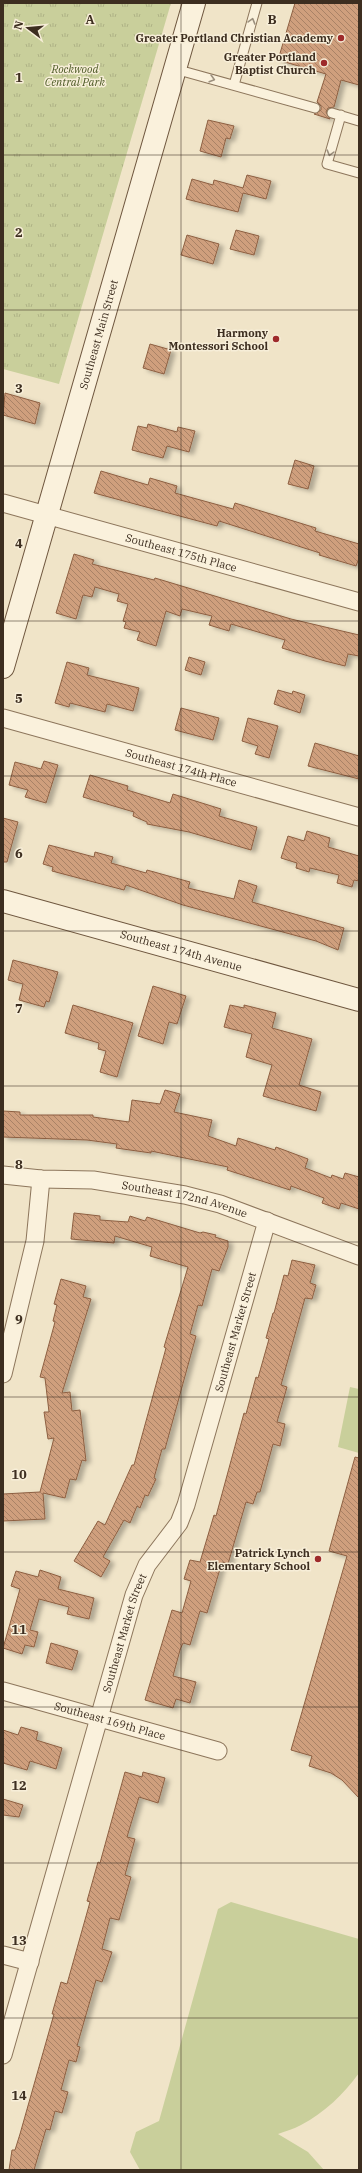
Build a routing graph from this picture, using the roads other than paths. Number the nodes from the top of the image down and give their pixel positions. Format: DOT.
graph roads {
  1 [pos="194,3"];
  2 [pos="257,3"];
  3 [pos="175,69"];
  4 [pos="234,85"];
  5 [pos="315,108"];
  6 [pos="359,121"];
  7 [pos="359,173"];
  8 [pos="3,503"];
  9 [pos="47,515"];
  10 [pos="359,602"];
  11 [pos="3,666"];
  12 [pos="3,718"];
  13 [pos="359,817"];
  14 [pos="3,901"];
  15 [pos="359,1000"];
  16 [pos="3,1175"];
  17 [pos="41,1179"];
  18 [pos="267,1221"];
  19 [pos="359,1256"];
  20 [pos="3,1374"];
  21 [pos="3,1691"];
  22 [pos="99,1717"];
  23 [pos="218,1751"];
  24 [pos="3,1955"];
  25 [pos="30,1962"];
  26 [pos="3,2055"];
  1 -- 3 [label="street, Southeast Main Street"];
  4 -- 2 [label="lane, one-way"];
  3 -- 4 [label="lane, one-way"];
  3 -- 9 [label="street, Southeast Main Street"];
  4 -- 5 [label="lane"];
  6 -- 7 [label="lane, one-way"];
  8 -- 9 [label="street, Southeast 175th Place"];
  9 -- 10 [label="street, Southeast 175th Place"];
  9 -- 11 [label="street, Southeast Main Street"];
  12 -- 13 [label="street, Southeast 174th Place"];
  14 -- 15 [label="street, Southeast 174th Avenue"];
  16 -- 17 [label="street, Southeast 172nd Avenue"];
  17 -- 18 [label="street, Southeast 172nd Avenue"];
  17 -- 20 [label="street"];
  18 -- 19 [label="street, Southeast 172nd Avenue"];
  18 -- 22 [label="street, Southeast Market Street"];
  21 -- 22 [label="street, Southeast 169th Place"];
  22 -- 23 [label="street, Southeast 169th Place"];
  22 -- 25 [label="street, Southeast Market Street"];
  24 -- 25 [label="street"];
  25 -- 26 [label="street, Southeast Market Street"];
}
